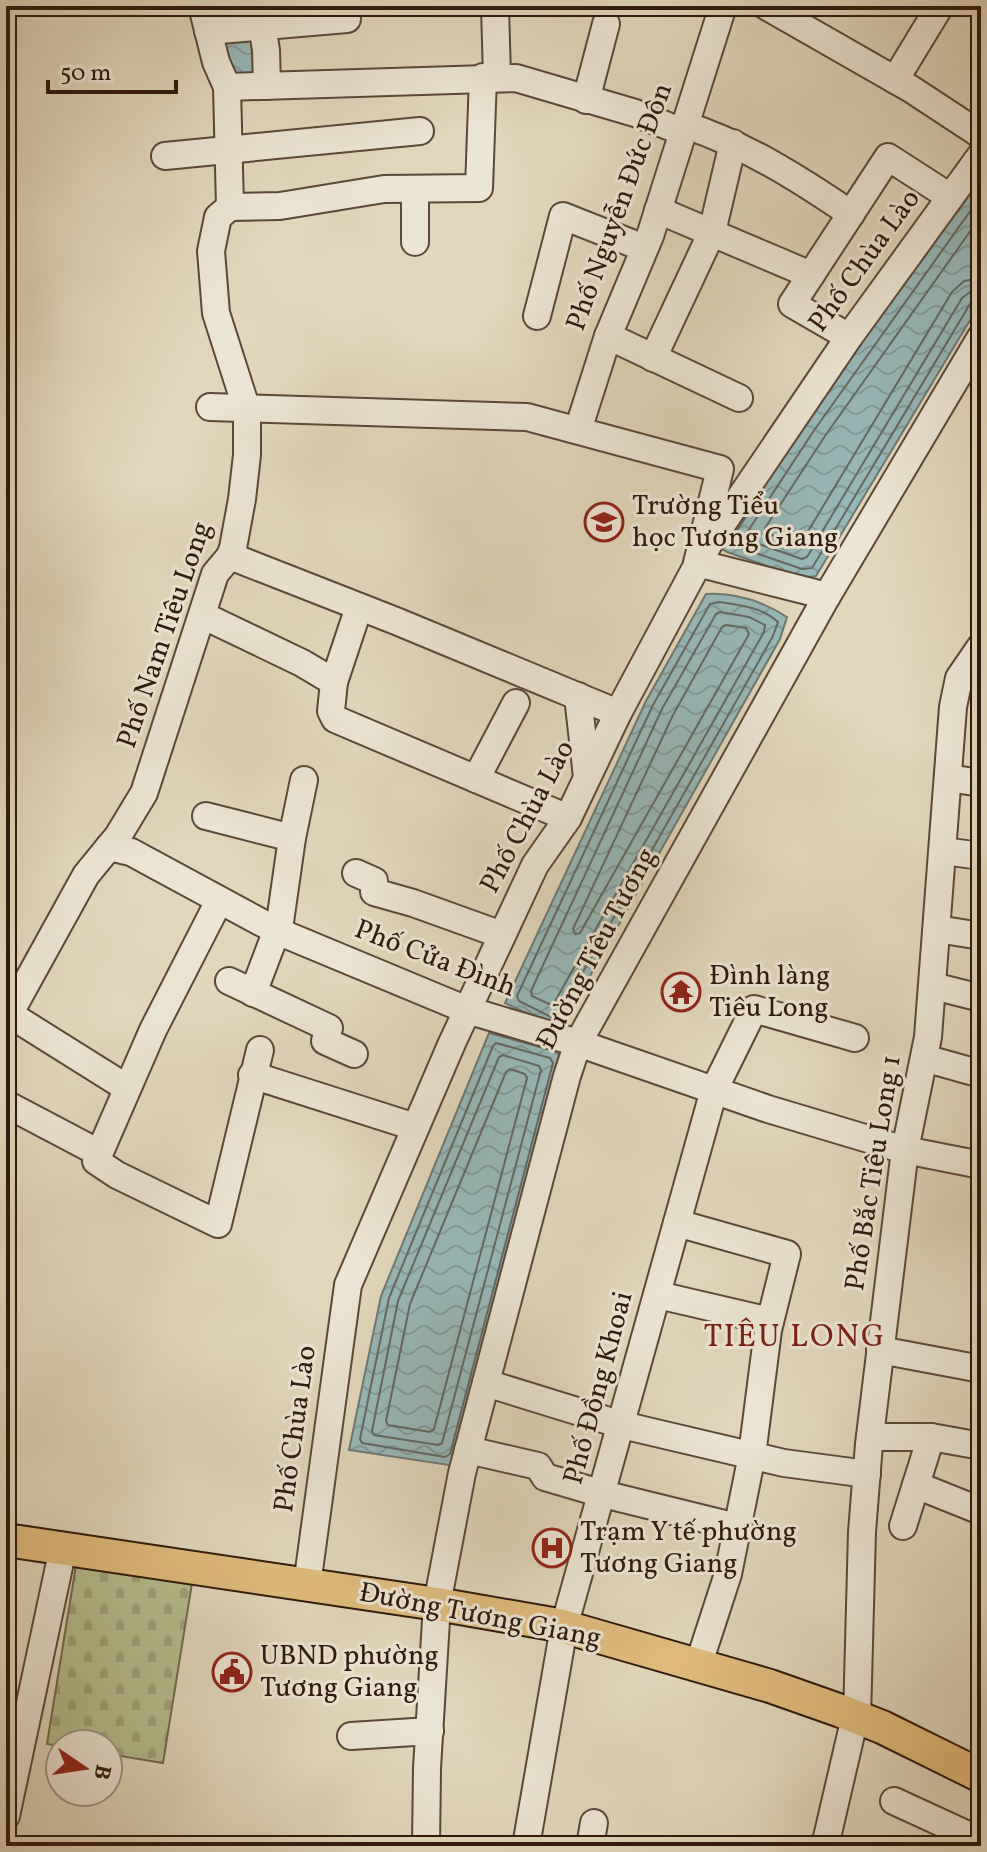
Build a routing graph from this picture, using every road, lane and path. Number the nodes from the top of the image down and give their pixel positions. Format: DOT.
graph roads {
  1 [pos="495,6"];
  2 [pos="723,6"];
  3 [pos="940,6"];
  4 [pos="782,10"];
  5 [pos="261,17"];
  6 [pos="347,19"];
  7 [pos="208,23"];
  8 [pos="606,24"];
  9 [pos="490,78"];
  10 [pos="895,80"];
  11 [pos="267,86"];
  12 [pos="227,87"];
  13 [pos="586,100"];
  14 [pos="684,129"];
  15 [pos="420,131"];
  16 [pos="981,135"];
  17 [pos="733,143"];
  18 [pos="228,149"];
  19 [pos="981,155"];
  20 [pos="165,156"];
  21 [pos="415,190"];
  22 [pos="950,197"];
  23 [pos="230,207"];
  24 [pos="658,210"];
  25 [pos="851,214"];
  26 [pos="712,232"];
  27 [pos="415,242"];
  28 [pos="644,248"];
  29 [pos="811,275"];
  30 [pos="537,316"];
  31 [pos="608,336"];
  32 [pos="849,337"];
  33 [pos="978,351"];
  34 [pos="653,358"];
  35 [pos="739,398"];
  36 [pos="210,407"];
  37 [pos="247,410"];
  38 [pos="578,430"];
  39 [pos="230,556"];
  40 [pos="697,563"];
  41 [pos="827,596"];
  42 [pos="359,607"];
  43 [pos="202,615"];
  44 [pos="981,646"];
  45 [pos="334,682"];
  46 [pos="578,696"];
  47 [pos="516,703"];
  48 [pos="618,713"];
  49 [pos="587,777"];
  50 [pos="948,778"];
  51 [pos="476,779"];
  52 [pos="304,780"];
  53 [pos="981,783"];
  54 [pos="206,816"];
  55 [pos="568,818"];
  56 [pos="292,838"];
  57 [pos="109,847"];
  58 [pos="943,851"];
  59 [pos="981,856"];
  60 [pos="356,873"];
  61 [pos="219,901"];
  62 [pos="937,929"];
  63 [pos="277,931"];
  64 [pos="502,935"];
  65 [pos="981,936"];
  66 [pos="229,981"];
  67 [pos="933,986"];
  68 [pos="253,993"];
  69 [pos="981,998"];
  70 [pos="467,1010"];
  71 [pos="8,1017"];
  72 [pos="855,1038"];
  73 [pos="578,1043"];
  74 [pos="354,1054"];
  75 [pos="924,1058"];
  76 [pos="981,1074"];
  77 [pos="127,1088"];
  78 [pos="714,1090"];
  79 [pos="6,1104"];
  80 [pos="415,1127"];
  81 [pos="905,1150"];
  82 [pos="99,1153"];
  83 [pos="981,1165"];
  84 [pos="677,1223"];
  85 [pos="658,1295"];
  86 [pos="770,1321"];
  87 [pos="880,1350"];
  88 [pos="981,1369"];
  89 [pos="486,1383"];
  90 [pos="622,1425"];
  91 [pos="870,1437"];
  92 [pos="931,1437"];
  93 [pos="981,1446"];
  94 [pos="468,1450"];
  95 [pos="752,1455"];
  96 [pos="867,1474"];
  97 [pos="916,1485"];
  98 [pos="603,1494"];
  99 [pos="981,1511"];
  100 [pos="903,1526"];
  101 [pos="737,1527"];
  102 [pos="6,1540"];
  103 [pos="63,1548"];
  104 [pos="307,1585"];
  105 [pos="437,1604"];
  106 [pos="564,1627"];
  107 [pos="698,1666"];
  108 [pos="856,1717"];
  109 [pos="430,1731"];
  110 [pos="351,1736"];
  111 [pos="981,1776"];
  112 [pos="894,1801"];
  113 [pos="6,1816"];
  114 [pos="981,1841"];
  115 [pos="426,1846"];
  116 [pos="526,1846"];
  117 [pos="825,1846"];
  1 -- 9 [label="street"];
  2 -- 14 [label="street, Phố Nguyễn Đức Đôn"];
  3 -- 10 [label="street"];
  4 -- 10 [label="street"];
  5 -- 6 [label="street"];
  5 -- 7 [label="street"];
  5 -- 11 [label="street"];
  7 -- 12 [label="street, Phố Nam Tiêu Long"];
  8 -- 13 [label="street"];
  9 -- 11 [label="street"];
  9 -- 13 [label="street"];
  9 -- 21 [label="street"];
  10 -- 16 [label="street"];
  11 -- 12 [label="street"];
  12 -- 18 [label="street, Phố Nam Tiêu Long"];
  13 -- 14 [label="street"];
  14 -- 17 [label="street"];
  14 -- 24 [label="street, Phố Nguyễn Đức Đôn"];
  15 -- 18 [label="street"];
  17 -- 25 [label="street"];
  17 -- 26 [label="street"];
  18 -- 20 [label="street"];
  18 -- 23 [label="street, Phố Nam Tiêu Long"];
  19 -- 22 [label="street, Phố Chùa Lào"];
  21 -- 23 [label="street"];
  21 -- 27 [label="street"];
  22 -- 25 [label="street"];
  22 -- 32 [label="street, Phố Chùa Lào"];
  23 -- 37 [label="street, Phố Nam Tiêu Long"];
  24 -- 26 [label="street"];
  24 -- 28 [label="street, Phố Nguyễn Đức Đôn"];
  25 -- 29 [label="street"];
  26 -- 29 [label="street"];
  26 -- 34 [label="street"];
  28 -- 30 [label="street"];
  28 -- 31 [label="street, Phố Nguyễn Đức Đôn"];
  29 -- 32 [label="street"];
  31 -- 34 [label="street"];
  31 -- 38 [label="street, Phố Nguyễn Đức Đôn"];
  32 -- 40 [label="street, Phố Chùa Lào"];
  33 -- 41 [label="street, Đường Tiêu Tương"];
  34 -- 35 [label="street"];
  36 -- 37 [label="street"];
  37 -- 38 [label="street"];
  37 -- 39 [label="street, Phố Nam Tiêu Long"];
  38 -- 40 [label="street"];
  39 -- 42 [label="street"];
  39 -- 43 [label="street, Phố Nam Tiêu Long"];
  40 -- 41 [label="street"];
  40 -- 48 [label="street, Phố Chùa Lào"];
  41 -- 73 [label="street, Đường Tiêu Tương"];
  42 -- 45 [label="street"];
  42 -- 46 [label="street"];
  43 -- 45 [label="street"];
  43 -- 57 [label="street, Phố Nam Tiêu Long"];
  44 -- 50 [label="street, Phố Bắc Tiêu Long 1"];
  45 -- 51 [label="street"];
  46 -- 48 [label="street"];
  46 -- 49 [label="street"];
  47 -- 51 [label="street"];
  48 -- 49 [label="street, Phố Chùa Lào"];
  49 -- 55 [label="street, Phố Chùa Lào"];
  50 -- 53 [label="street"];
  50 -- 58 [label="street, Phố Bắc Tiêu Long 1"];
  51 -- 55 [label="street"];
  52 -- 56 [label="street"];
  54 -- 56 [label="street"];
  55 -- 64 [label="street, Phố Chùa Lào"];
  56 -- 63 [label="street"];
  57 -- 61 [label="street, Phố Cửa Đình"];
  57 -- 71 [label="street, Phố Nam Tiêu Long"];
  58 -- 59 [label="street"];
  58 -- 62 [label="street, Phố Bắc Tiêu Long 1"];
  60 -- 64 [label="street"];
  61 -- 63 [label="street, Phố Cửa Đình"];
  61 -- 77 [label="street"];
  62 -- 65 [label="street"];
  62 -- 67 [label="street, Phố Bắc Tiêu Long 1"];
  63 -- 68 [label="street"];
  63 -- 70 [label="street, Phố Cửa Đình"];
  64 -- 70 [label="street, Phố Chùa Lào"];
  66 -- 68 [label="street"];
  67 -- 69 [label="street"];
  67 -- 75 [label="street, Phố Bắc Tiêu Long 1"];
  68 -- 74 [label="street"];
  70 -- 73 [label="street, Phố Cửa Đình"];
  70 -- 80 [label="street, Phố Chùa Lào"];
  71 -- 77 [label="street"];
  72 -- 78 [label="street, Phố Đồng Khoai"];
  73 -- 78 [label="street, Phố Cửa Đình"];
  73 -- 89 [label="street, Đường Tiêu Tương"];
  75 -- 76 [label="street"];
  75 -- 81 [label="street, Phố Bắc Tiêu Long 1"];
  77 -- 82 [label="street"];
  78 -- 81 [label="street, Phố Cửa Đình"];
  78 -- 84 [label="street, Phố Đồng Khoai"];
  79 -- 82 [label="street"];
  80 -- 82 [label="street"];
  80 -- 104 [label="street, Phố Chùa Lào"];
  81 -- 83 [label="street, Phố Cửa Đình"];
  81 -- 87 [label="street, Phố Bắc Tiêu Long 1"];
  84 -- 85 [label="street, Phố Đồng Khoai"];
  84 -- 86 [label="street"];
  85 -- 86 [label="street"];
  85 -- 90 [label="street, Phố Đồng Khoai"];
  86 -- 95 [label="street"];
  87 -- 88 [label="street"];
  87 -- 91 [label="street, Phố Bắc Tiêu Long 1"];
  89 -- 90 [label="street"];
  89 -- 94 [label="street, Đường Tiêu Tương"];
  90 -- 95 [label="street"];
  90 -- 98 [label="street, Phố Đồng Khoai"];
  91 -- 92 [label="street"];
  91 -- 96 [label="street, Phố Bắc Tiêu Long 1"];
  92 -- 93 [label="street"];
  92 -- 97 [label="street"];
  94 -- 98 [label="street"];
  94 -- 105 [label="street, Đường Tiêu Tương"];
  95 -- 96 [label="street"];
  95 -- 101 [label="street"];
  96 -- 108 [label="street, Phố Bắc Tiêu Long 1"];
  97 -- 99 [label="street"];
  97 -- 100 [label="street"];
  98 -- 101 [label="street"];
  98 -- 106 [label="street, Phố Đồng Khoai"];
  101 -- 107 [label="street"];
  102 -- 103 [label="main road, Đường Tương Giang"];
  103 -- 104 [label="main road, Đường Tương Giang"];
  103 -- 113 [label="street"];
  104 -- 105 [label="main road, Đường Tương Giang"];
  105 -- 106 [label="main road, Đường Tương Giang"];
  105 -- 109 [label="street, Đường Tiêu Tương"];
  106 -- 107 [label="main road, Đường Tương Giang"];
  106 -- 116 [label="street, Phố Đồng Khoai"];
  107 -- 108 [label="main road, Đường Tương Giang"];
  108 -- 111 [label="main road, Đường Tương Giang"];
  108 -- 117 [label="street, Phố Bắc Tiêu Long 1"];
  109 -- 110 [label="street"];
  109 -- 115 [label="street, Đường Tiêu Tương"];
  112 -- 114 [label="street"];
}
